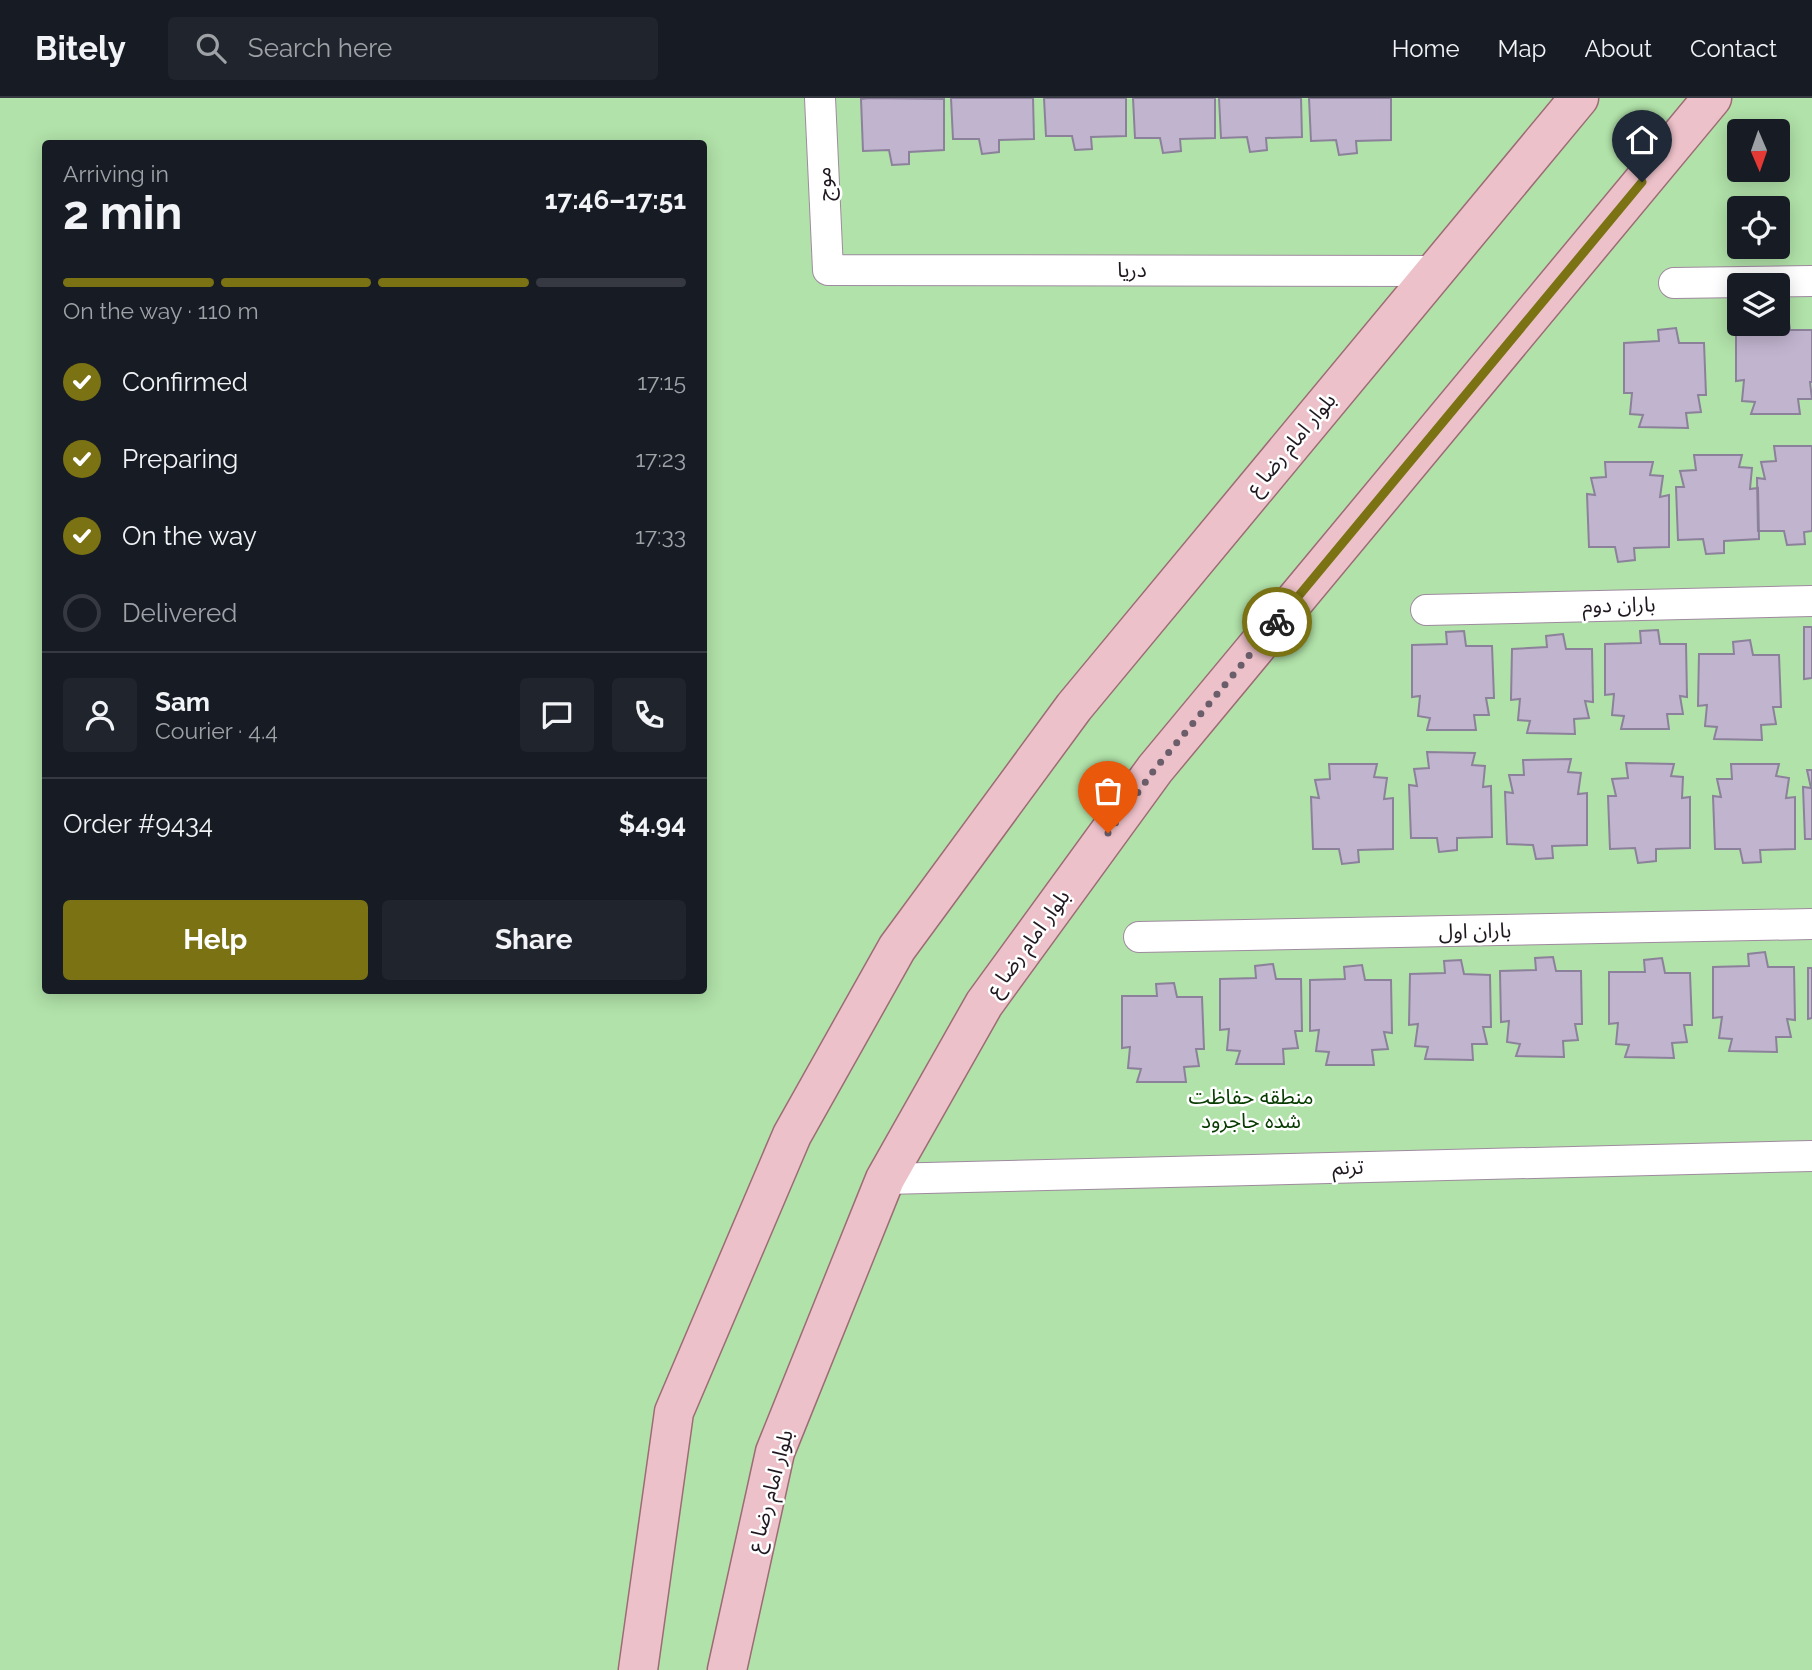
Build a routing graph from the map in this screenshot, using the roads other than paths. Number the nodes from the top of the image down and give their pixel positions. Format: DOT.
graph roads {
  1 [pos="820,98"];
  2 [pos="1579,98"];
  3 [pos="1712,98"];
  4 [pos="828,270"];
  5 [pos="1436,271"];
  6 [pos="1812,281"];
  7 [pos="1674,283"];
  8 [pos="1812,601"];
  9 [pos="1426,610"];
  10 [pos="1812,924"];
  11 [pos="1139,937"];
  12 [pos="1812,1156"];
  13 [pos="884,1179"];
  14 [pos="638,1670"];
  15 [pos="727,1670"];
  1 -- 4 [label="street, موج"];
  2 -- 5 [label="main road, بلوار امام رضا ع"];
  3 -- 13 [label="main road, بلوار امام رضا ع"];
  4 -- 5 [label="street, دریا"];
  5 -- 14 [label="main road, بلوار امام رضا ع"];
  6 -- 7 [label="street"];
  8 -- 9 [label="street, باران دوم"];
  10 -- 11 [label="street, باران اول"];
  12 -- 13 [label="street, ترنم"];
  13 -- 15 [label="main road, بلوار امام رضا ع"];
}
